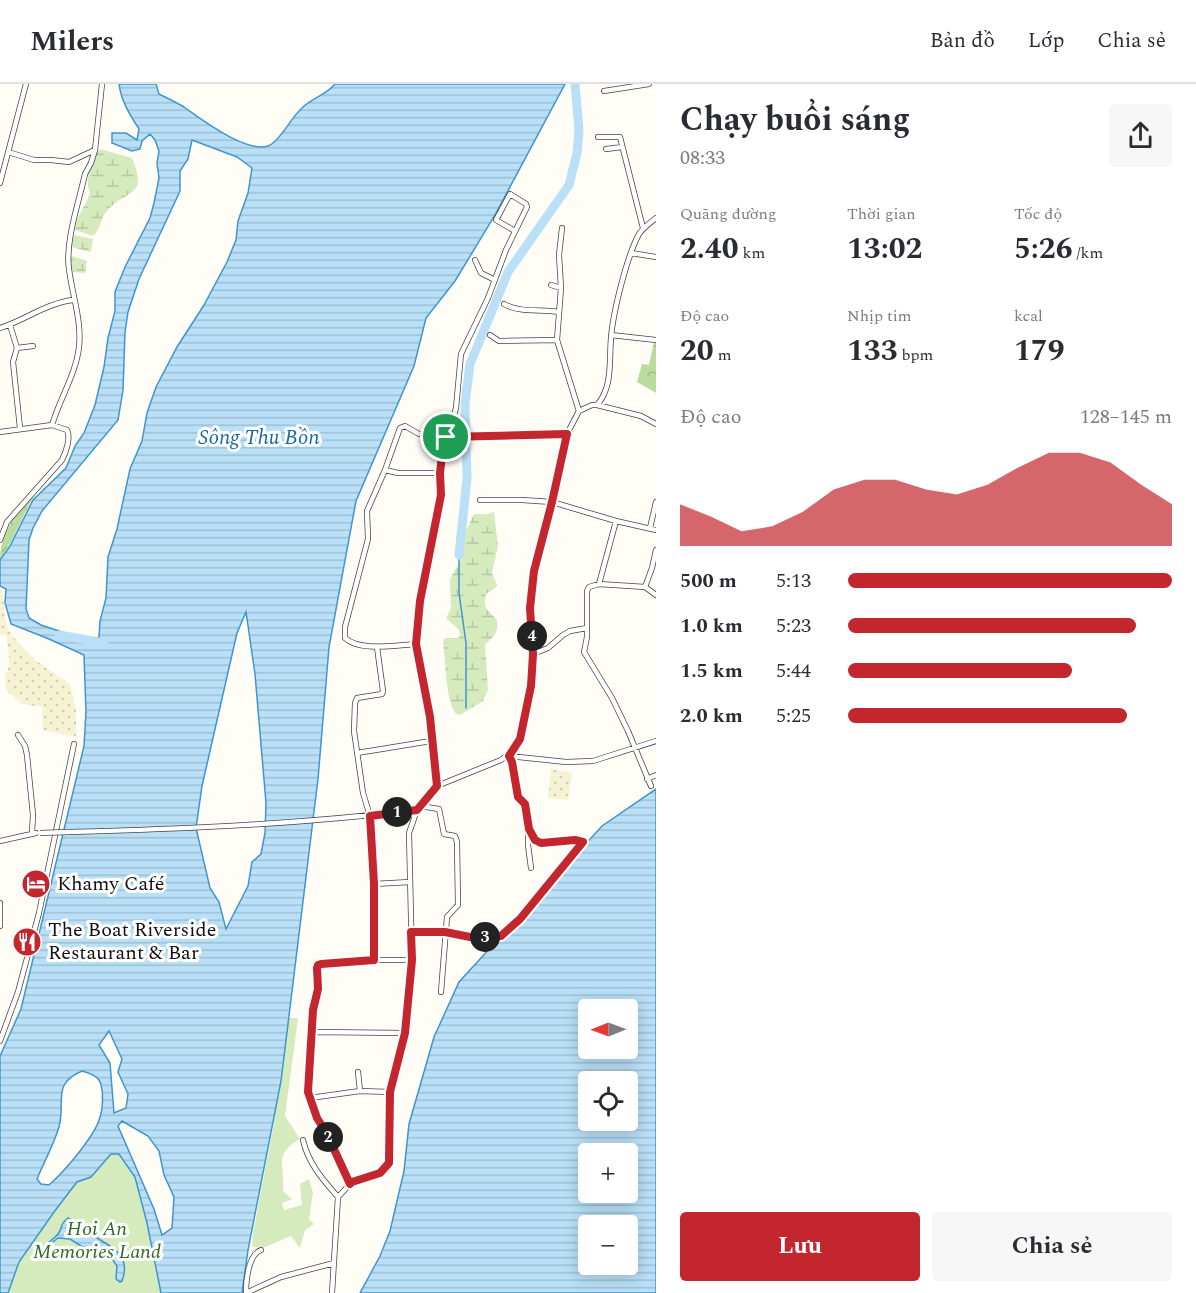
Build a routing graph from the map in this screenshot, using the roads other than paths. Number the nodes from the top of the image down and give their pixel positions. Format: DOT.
graph roads {
  1 [pos="26,84"];
  2 [pos="102,84"];
  3 [pos="649,84"];
  4 [pos="604,91"];
  5 [pos="598,137"];
  6 [pos="622,147"];
  7 [pos="606,149"];
  8 [pos="95,150"];
  9 [pos="8,152"];
  10 [pos="0,183"];
  11 [pos="656,218"];
  12 [pos="562,228"];
  13 [pos="643,228"];
  14 [pos="515,231"];
  15 [pos="631,253"];
  16 [pos="656,257"];
  17 [pos="475,260"];
  18 [pos="495,280"];
  19 [pos="551,285"];
  20 [pos="561,288"];
  21 [pos="73,300"];
  22 [pos="504,304"];
  23 [pos="559,312"];
  24 [pos="10,325"];
  25 [pos="0,328"];
  26 [pos="490,335"];
  27 [pos="611,335"];
  28 [pos="556,340"];
  29 [pos="656,340"];
  30 [pos="33,346"];
  31 [pos="17,348"];
  32 [pos="597,405"];
  33 [pos="579,411"];
  34 [pos="52,424"];
  35 [pos="656,424"];
  36 [pos="20,428"];
  37 [pos="0,432"];
  38 [pos="567,434"];
  39 [pos="446,437"];
  40 [pos="385,470"];
  41 [pos="440,473"];
  42 [pos="480,500"];
  43 [pos="552,502"];
  44 [pos="656,502"];
  45 [pos="616,522"];
  46 [pos="653,529"];
  47 [pos="0,540"];
  48 [pos="656,550"];
  49 [pos="599,584"];
  50 [pos="645,587"];
  51 [pos="656,596"];
  52 [pos="587,628"];
  53 [pos="416,644"];
  54 [pos="377,647"];
  55 [pos="533,654"];
  56 [pos="18,735"];
  57 [pos="431,741"];
  58 [pos="656,741"];
  59 [pos="74,744"];
  60 [pos="635,748"];
  61 [pos="357,753"];
  62 [pos="509,756"];
  63 [pos="656,775"];
  64 [pos="647,779"];
  65 [pos="437,786"];
  66 [pos="651,786"];
  67 [pos="418,808"];
  68 [pos="370,816"];
  69 [pos="529,829"];
  70 [pos="33,834"];
  71 [pos="0,841"];
  72 [pos="531,868"];
  73 [pos="410,882"];
  74 [pos="374,884"];
  75 [pos="0,903"];
  76 [pos="0,926"];
  77 [pos="411,932"];
  78 [pos="445,932"];
  79 [pos="374,960"];
  80 [pos="412,960"];
  81 [pos="441,992"];
  82 [pos="313,1032"];
  83 [pos="405,1033"];
  84 [pos="0,1041"];
  85 [pos="358,1072"];
  86 [pos="360,1091"];
  87 [pos="390,1092"];
  88 [pos="310,1098"];
  89 [pos="303,1140"];
  90 [pos="350,1184"];
  91 [pos="338,1197"];
  92 [pos="261,1250"];
  93 [pos="334,1263"];
  94 [pos="246,1293"];
  95 [pos="332,1293"];
  1 -- 9 [label="street"];
  2 -- 8 [label="street"];
  3 -- 4 [label="street"];
  5 -- 6 [label="street"];
  6 -- 7 [label="street"];
  6 -- 13 [label="street"];
  8 -- 9 [label="street"];
  8 -- 21 [label="street"];
  9 -- 10 [label="street"];
  11 -- 13 [label="street"];
  12 -- 20 [label="street"];
  13 -- 15 [label="street"];
  14 -- 14 [label="street"];
  14 -- 18 [label="street"];
  15 -- 16 [label="street"];
  15 -- 27 [label="street"];
  17 -- 18 [label="street"];
  18 -- 39 [label="street"];
  19 -- 20 [label="street"];
  20 -- 23 [label="street"];
  21 -- 24 [label="street"];
  21 -- 34 [label="street"];
  22 -- 23 [label="street"];
  23 -- 28 [label="street"];
  24 -- 25 [label="street"];
  24 -- 31 [label="street"];
  26 -- 28 [label="street"];
  27 -- 29 [label="street"];
  27 -- 32 [label="street"];
  28 -- 33 [label="street"];
  30 -- 31 [label="street"];
  31 -- 36 [label="street"];
  32 -- 33 [label="street"];
  32 -- 35 [label="street"];
  33 -- 38 [label="street"];
  34 -- 36 [label="street"];
  34 -- 47 [label="street"];
  36 -- 37 [label="street"];
  38 -- 39 [label="street"];
  38 -- 43 [label="street"];
  39 -- 40 [label="street"];
  39 -- 41 [label="street"];
  40 -- 41 [label="street"];
  40 -- 54 [label="street"];
  41 -- 53 [label="street"];
  42 -- 43 [label="street"];
  43 -- 45 [label="street"];
  43 -- 55 [label="street"];
  44 -- 46 [label="street"];
  45 -- 46 [label="street"];
  45 -- 49 [label="street"];
  48 -- 50 [label="street"];
  49 -- 50 [label="street"];
  49 -- 52 [label="street"];
  50 -- 51 [label="street"];
  52 -- 55 [label="street"];
  52 -- 60 [label="street"];
  53 -- 54 [label="street"];
  53 -- 57 [label="street"];
  54 -- 61 [label="street"];
  55 -- 62 [label="street"];
  56 -- 70 [label="street"];
  57 -- 61 [label="street"];
  57 -- 65 [label="street"];
  58 -- 60 [label="street"];
  59 -- 84 [label="street"];
  60 -- 62 [label="street"];
  60 -- 64 [label="street"];
  61 -- 68 [label="street"];
  62 -- 65 [label="street"];
  62 -- 69 [label="street"];
  63 -- 64 [label="street"];
  64 -- 66 [label="street"];
  65 -- 67 [label="street"];
  67 -- 68 [label="street"];
  67 -- 73 [label="street"];
  67 -- 78 [label="street"];
  68 -- 70 [label="street, bridge"];
  68 -- 74 [label="street"];
  69 -- 72 [label="street"];
  69 -- 78 [label="street"];
  70 -- 71 [label="street"];
  73 -- 74 [label="street"];
  73 -- 77 [label="street"];
  74 -- 79 [label="street"];
  75 -- 76 [label="street"];
  77 -- 78 [label="street"];
  77 -- 80 [label="street"];
  78 -- 81 [label="street"];
  79 -- 80 [label="street"];
  79 -- 82 [label="street"];
  80 -- 83 [label="street"];
  82 -- 83 [label="street"];
  82 -- 88 [label="street"];
  83 -- 87 [label="street"];
  85 -- 86 [label="street"];
  86 -- 87 [label="street"];
  86 -- 88 [label="street"];
  87 -- 90 [label="street"];
  88 -- 90 [label="street"];
  89 -- 91 [label="street"];
  90 -- 91 [label="street"];
  91 -- 93 [label="street"];
  92 -- 94 [label="street"];
  93 -- 94 [label="street"];
  93 -- 95 [label="street"];
}
